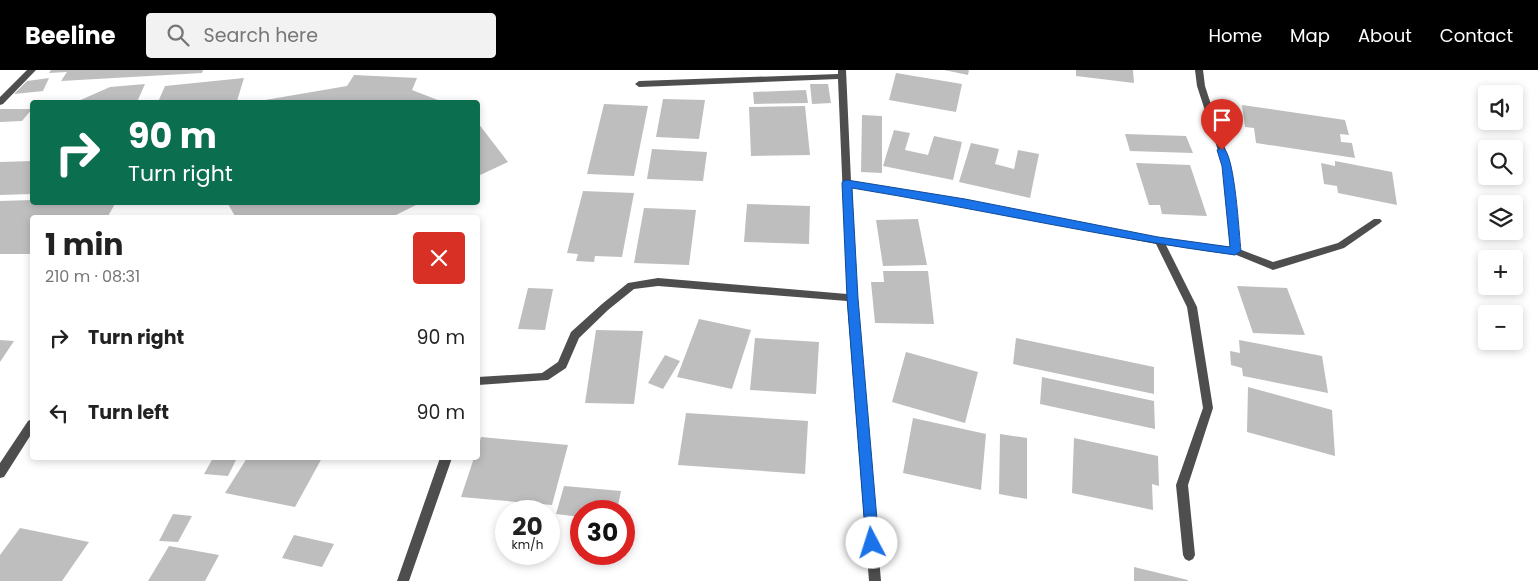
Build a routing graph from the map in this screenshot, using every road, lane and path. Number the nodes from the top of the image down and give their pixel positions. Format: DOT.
graph roads {
  1 [pos="32,70"];
  2 [pos="1198,70"];
  3 [pos="842,73"];
  4 [pos="639,84"];
  5 [pos="0,102"];
  6 [pos="847,183"];
  7 [pos="1377,221"];
  8 [pos="1158,241"];
  9 [pos="1235,251"];
  10 [pos="852,298"];
  11 [pos="480,381"];
  12 [pos="30,427"];
  13 [pos="445,460"];
  14 [pos="0,473"];
  15 [pos="1189,555"];
  16 [pos="403,581"];
  17 [pos="875,581"];
  1 -- 5 [label="street"];
  2 -- 9 [label="street"];
  3 -- 4 [label="street"];
  3 -- 6 [label="street"];
  6 -- 8 [label="street"];
  6 -- 10 [label="street"];
  7 -- 9 [label="street"];
  8 -- 9 [label="street"];
  8 -- 15 [label="street"];
  10 -- 11 [label="street"];
  10 -- 17 [label="street"];
  12 -- 14 [label="street"];
  13 -- 16 [label="street"];
}
